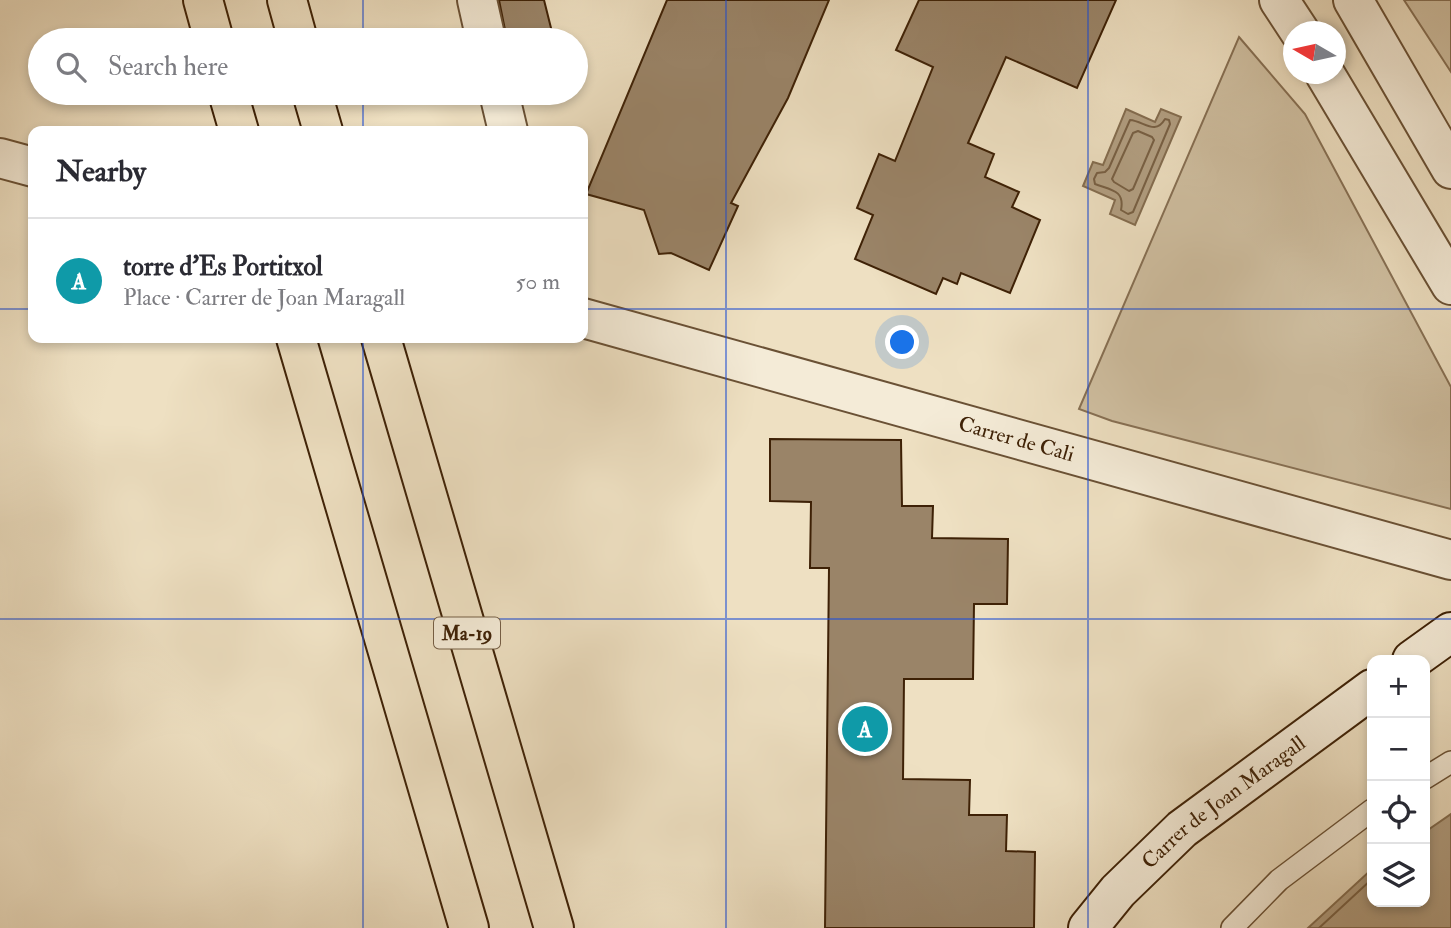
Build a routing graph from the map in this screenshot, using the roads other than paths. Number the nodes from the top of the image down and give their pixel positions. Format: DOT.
graph roads {
  1 [pos="203,0"];
  2 [pos="287,0"];
  3 [pos="477,0"];
  4 [pos="1279,0"];
  5 [pos="1353,0"];
  6 [pos="1293,21"];
  7 [pos="211,28"];
  8 [pos="295,28"];
  9 [pos="483,28"];
  10 [pos="1331,84"];
  11 [pos="232,105"];
  12 [pos="315,105"];
  13 [pos="502,105"];
  14 [pos="238,126"];
  15 [pos="322,126"];
  16 [pos="507,126"];
  17 [pos="0,158"];
  18 [pos="28,166"];
  19 [pos="1451,169"];
  20 [pos="1451,285"];
  21 [pos="588,319"];
  22 [pos="297,343"];
  23 [pos="382,343"];
  24 [pos="1451,560"];
  25 [pos="1451,632"];
  26 [pos="1419,655"];
  27 [pos="1367,694"];
  28 [pos="1451,762"];
  29 [pos="1430,775"];
  30 [pos="1367,814"];
  31 [pos="468,928"];
  32 [pos="554,928"];
  33 [pos="1088,928"];
  34 [pos="1232,928"];
  1 -- 7 [label="highway"];
  2 -- 8 [label="highway"];
  3 -- 9 [label="street"];
  4 -- 6 [label="street"];
  5 -- 19 [label="street"];
  10 -- 20 [label="street"];
  11 -- 14 [label="highway"];
  12 -- 15 [label="highway"];
  13 -- 16 [label="street"];
  17 -- 18 [label="street"];
  21 -- 24 [label="street, Carrer de Cali"];
  22 -- 31 [label="highway"];
  23 -- 32 [label="highway, Ma-19"];
  25 -- 26 [label="street"];
  27 -- 33 [label="street, Carrer de Joan Maragall"];
  28 -- 29 [label="lane"];
  30 -- 34 [label="lane"];
}
